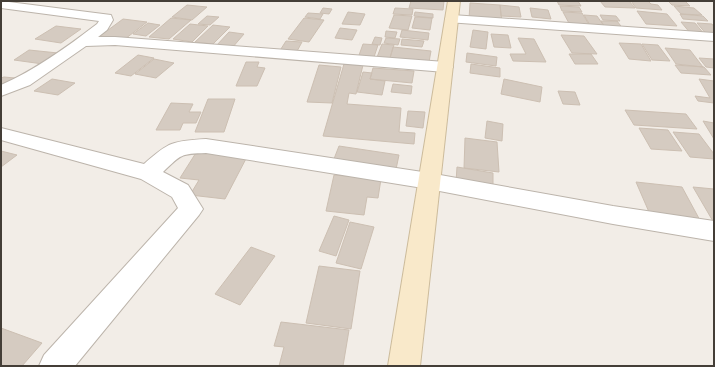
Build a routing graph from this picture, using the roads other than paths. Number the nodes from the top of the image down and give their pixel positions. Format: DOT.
graph roads {
  1 [pos="3,6"];
  2 [pos="453,10"];
  3 [pos="714,37"];
  4 [pos="81,43"];
  5 [pos="445,67"];
  6 [pos="1,91"];
  7 [pos="1,134"];
  8 [pos="148,173"];
  9 [pos="429,181"];
  10 [pos="714,231"];
  11 [pos="55,366"];
  12 [pos="404,366"];
  1 -- 4 [label="street"];
  2 -- 3 [label="street"];
  2 -- 5 [label="street"];
  4 -- 5 [label="street"];
  4 -- 6 [label="street"];
  5 -- 9 [label="street"];
  7 -- 8 [label="street"];
  8 -- 9 [label="street"];
  8 -- 11 [label="street"];
  9 -- 10 [label="street"];
  9 -- 12 [label="street"];
}
